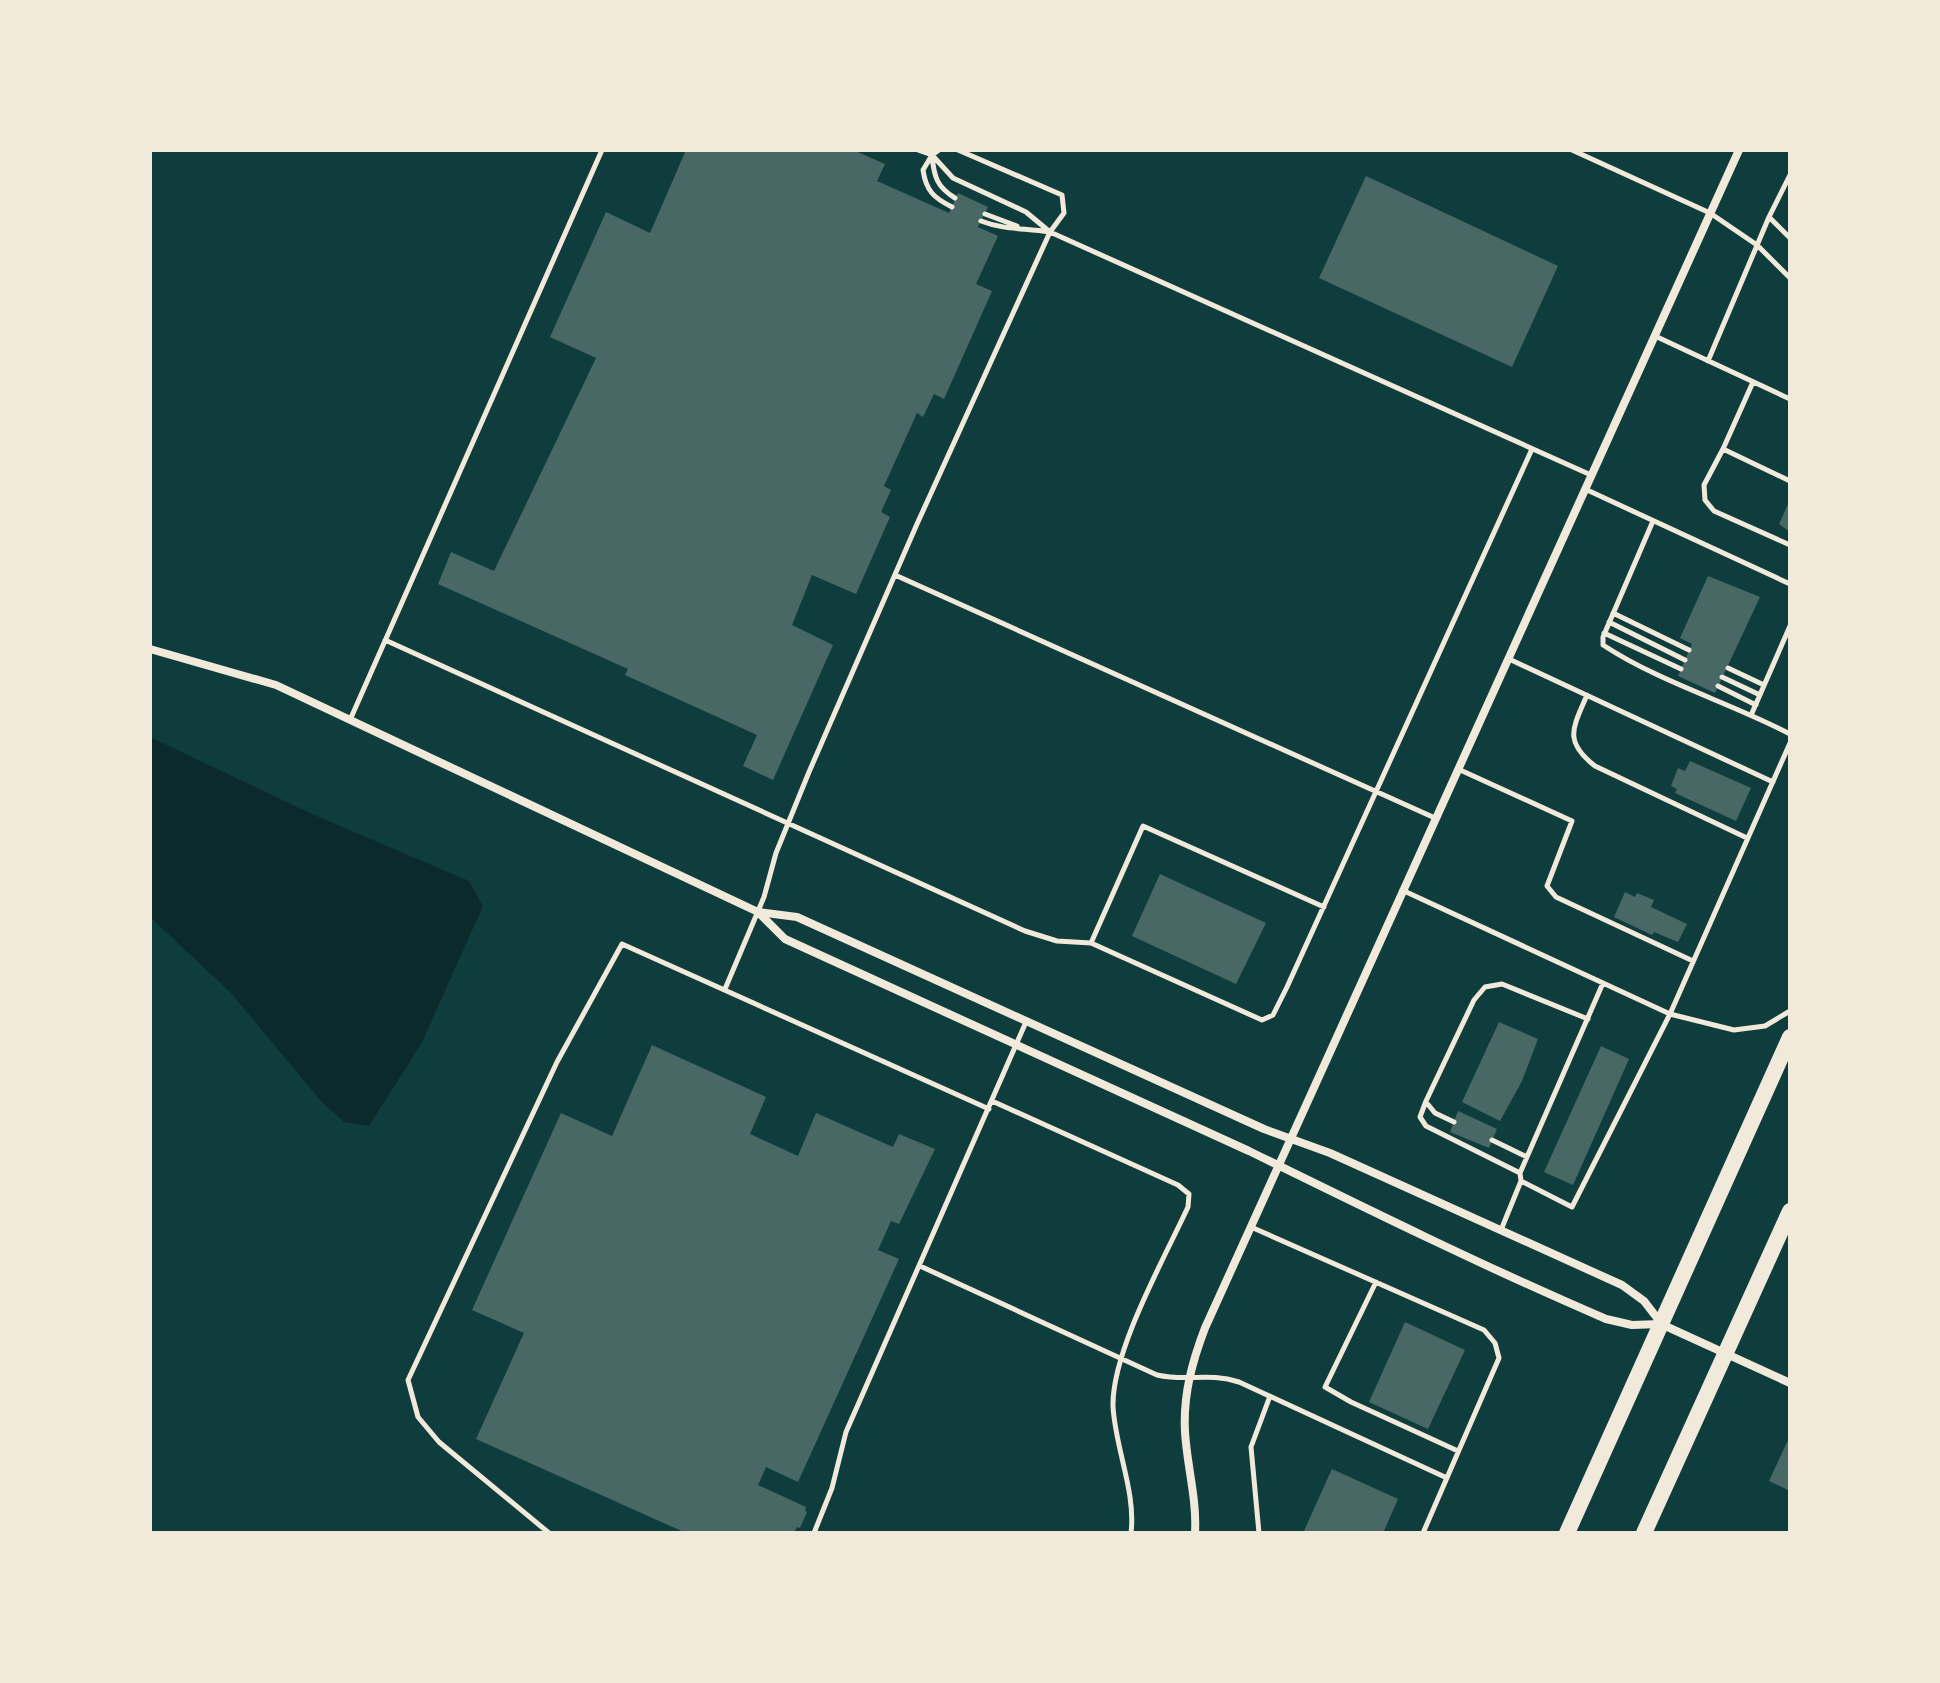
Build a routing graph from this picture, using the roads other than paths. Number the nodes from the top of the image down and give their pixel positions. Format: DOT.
graph roads {
  1 [pos="602,150"];
  2 [pos="918,150"];
  3 [pos="939,150"];
  4 [pos="958,150"];
  5 [pos="1572,150"];
  6 [pos="1739,150"];
  7 [pos="932,155"];
  8 [pos="1789,178"];
  9 [pos="955,198"];
  10 [pos="952,207"];
  11 [pos="1710,213"];
  12 [pos="985,214"];
  13 [pos="1769,217"];
  14 [pos="981,221"];
  15 [pos="1018,226"];
  16 [pos="1050,232"];
  17 [pos="1790,238"];
  18 [pos="1757,245"];
  19 [pos="1790,278"];
  20 [pos="1655,336"];
  21 [pos="1708,361"];
  22 [pos="1753,382"];
  23 [pos="1790,399"];
  24 [pos="1532,449"];
  25 [pos="1723,449"];
  26 [pos="1591,475"];
  27 [pos="1790,481"];
  28 [pos="1585,489"];
  29 [pos="1653,521"];
  30 [pos="1790,545"];
  31 [pos="895,575"];
  32 [pos="1790,584"];
  33 [pos="1613,613"];
  34 [pos="1609,622"];
  35 [pos="1790,626"];
  36 [pos="1604,635"];
  37 [pos="385,640"];
  38 [pos="150,649"];
  39 [pos="1689,650"];
  40 [pos="1508,658"];
  41 [pos="1685,660"];
  42 [pos="1728,668"];
  43 [pos="1681,669"];
  44 [pos="1722,677"];
  45 [pos="1764,685"];
  46 [pos="1718,686"];
  47 [pos="1587,695"];
  48 [pos="1760,695"];
  49 [pos="1756,705"];
  50 [pos="1752,714"];
  51 [pos="350,720"];
  52 [pos="1790,734"];
  53 [pos="1789,747"];
  54 [pos="1457,769"];
  55 [pos="1773,782"];
  56 [pos="1376,792"];
  57 [pos="1435,818"];
  58 [pos="788,824"];
  59 [pos="1747,838"];
  60 [pos="1402,890"];
  61 [pos="1324,907"];
  62 [pos="758,912"];
  63 [pos="1091,943"];
  64 [pos="1693,961"];
  65 [pos="1603,983"];
  66 [pos="725,989"];
  67 [pos="1790,1011"];
  68 [pos="1670,1014"];
  69 [pos="1588,1019"];
  70 [pos="1027,1021"];
  71 [pos="1790,1037"];
  72 [pos="1016,1044"];
  73 [pos="992,1101"];
  74 [pos="1426,1101"];
  75 [pos="989,1109"];
  76 [pos="1454,1122"];
  77 [pos="1290,1138"];
  78 [pos="1492,1140"];
  79 [pos="1527,1157"];
  80 [pos="1278,1166"];
  81 [pos="1520,1173"];
  82 [pos="1521,1181"];
  83 [pos="1790,1211"];
  84 [pos="1250,1227"];
  85 [pos="1501,1230"];
  86 [pos="920,1266"];
  87 [pos="1376,1282"];
  88 [pos="1661,1324"];
  89 [pos="1725,1354"];
  90 [pos="1120,1358"];
  91 [pos="1188,1378"];
  92 [pos="1790,1383"];
  93 [pos="1270,1396"];
  94 [pos="1458,1451"];
  95 [pos="1447,1478"];
  96 [pos="549,1533"];
  97 [pos="814,1533"];
  98 [pos="1131,1533"];
  99 [pos="1195,1533"];
  100 [pos="1259,1533"];
  101 [pos="1423,1533"];
  102 [pos="1567,1533"];
  103 [pos="1644,1533"];
  1 -- 37 [label="lane"];
  2 -- 7 [label="lane"];
  3 -- 7 [label="lane"];
  4 -- 16 [label="lane"];
  5 -- 11 [label="lane"];
  6 -- 11 [label="street"];
  7 -- 9 [label="lane"];
  7 -- 10 [label="lane"];
  7 -- 16 [label="lane"];
  8 -- 13 [label="lane"];
  11 -- 18 [label="lane"];
  11 -- 20 [label="street"];
  12 -- 15 [label="lane"];
  13 -- 17 [label="lane"];
  13 -- 18 [label="lane"];
  14 -- 15 [label="lane"];
  15 -- 16 [label="lane"];
  16 -- 24 [label="lane"];
  16 -- 31 [label="lane"];
  18 -- 19 [label="lane"];
  18 -- 21 [label="lane"];
  20 -- 21 [label="lane"];
  20 -- 26 [label="street"];
  21 -- 22 [label="lane"];
  22 -- 23 [label="lane"];
  22 -- 25 [label="lane"];
  24 -- 26 [label="lane"];
  24 -- 56 [label="lane"];
  25 -- 27 [label="lane"];
  25 -- 30 [label="lane"];
  26 -- 28 [label="street"];
  28 -- 29 [label="lane"];
  28 -- 40 [label="street"];
  29 -- 32 [label="lane"];
  29 -- 33 [label="lane"];
  31 -- 56 [label="lane"];
  31 -- 58 [label="lane"];
  33 -- 34 [label="lane"];
  33 -- 39 [label="lane"];
  34 -- 36 [label="lane"];
  34 -- 41 [label="lane"];
  35 -- 45 [label="lane"];
  36 -- 43 [label="lane"];
  36 -- 50 [label="lane"];
  37 -- 51 [label="lane"];
  37 -- 58 [label="lane"];
  38 -- 51 [label="street"];
  40 -- 47 [label="lane"];
  40 -- 54 [label="street"];
  42 -- 45 [label="lane"];
  44 -- 48 [label="lane"];
  45 -- 48 [label="lane"];
  46 -- 49 [label="lane"];
  47 -- 55 [label="lane"];
  47 -- 59 [label="lane"];
  48 -- 49 [label="lane"];
  49 -- 50 [label="lane"];
  50 -- 52 [label="lane"];
  51 -- 62 [label="street"];
  53 -- 55 [label="lane"];
  54 -- 57 [label="street"];
  54 -- 64 [label="lane"];
  55 -- 59 [label="lane"];
  56 -- 57 [label="lane"];
  56 -- 61 [label="lane"];
  57 -- 60 [label="street"];
  58 -- 62 [label="lane"];
  58 -- 63 [label="lane"];
  59 -- 64 [label="lane"];
  60 -- 65 [label="lane"];
  60 -- 77 [label="street"];
  61 -- 63 [label="lane"];
  61 -- 63 [label="lane"];
  62 -- 66 [label="lane"];
  62 -- 70 [label="street"];
  62 -- 72 [label="street"];
  64 -- 68 [label="lane"];
  65 -- 68 [label="lane"];
  65 -- 69 [label="lane"];
  66 -- 75 [label="lane"];
  66 -- 96 [label="lane"];
  67 -- 68 [label="lane"];
  68 -- 82 [label="lane"];
  69 -- 74 [label="lane"];
  69 -- 79 [label="lane"];
  70 -- 72 [label="lane"];
  70 -- 77 [label="street"];
  71 -- 88 [label="highway"];
  72 -- 73 [label="lane"];
  72 -- 80 [label="street"];
  73 -- 75 [label="lane"];
  73 -- 90 [label="lane"];
  74 -- 76 [label="lane"];
  74 -- 81 [label="lane"];
  75 -- 86 [label="lane"];
  77 -- 80 [label="street"];
  77 -- 85 [label="street"];
  78 -- 79 [label="lane"];
  79 -- 81 [label="lane"];
  80 -- 84 [label="street"];
  80 -- 88 [label="street"];
  81 -- 82 [label="lane"];
  82 -- 85 [label="lane"];
  83 -- 89 [label="highway"];
  84 -- 87 [label="lane"];
  84 -- 91 [label="street"];
  85 -- 88 [label="street"];
  86 -- 90 [label="lane"];
  86 -- 97 [label="lane"];
  87 -- 94 [label="lane"];
  87 -- 94 [label="lane"];
  88 -- 89 [label="street"];
  88 -- 102 [label="highway"];
  89 -- 92 [label="street"];
  89 -- 103 [label="highway"];
  90 -- 91 [label="lane"];
  90 -- 98 [label="lane"];
  91 -- 93 [label="lane"];
  91 -- 99 [label="street"];
  93 -- 95 [label="lane"];
  93 -- 100 [label="lane"];
  94 -- 95 [label="lane"];
  95 -- 101 [label="lane"];
}
